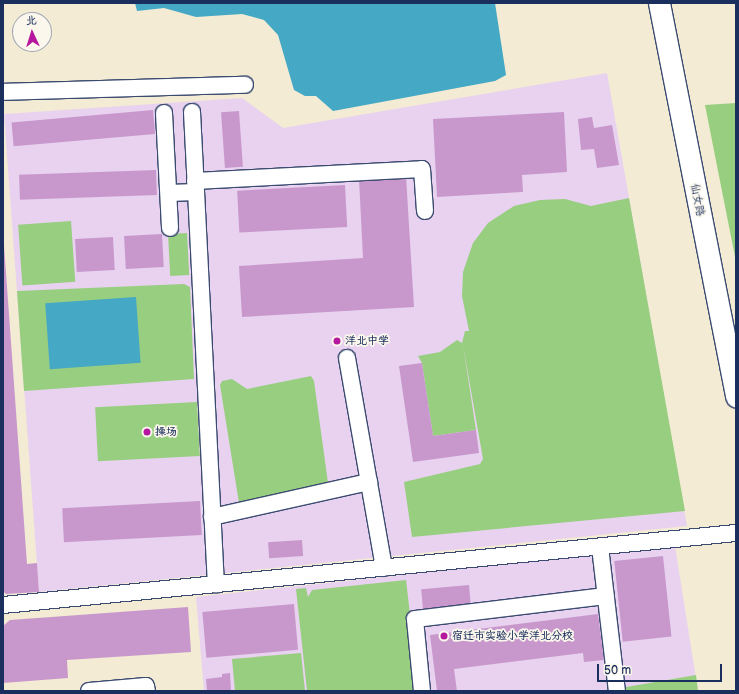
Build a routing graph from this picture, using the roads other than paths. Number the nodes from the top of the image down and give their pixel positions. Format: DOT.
graph roads {
  1 [pos="659,3"];
  2 [pos="245,85"];
  3 [pos="3,92"];
  4 [pos="192,112"];
  5 [pos="164,114"];
  6 [pos="196,186"];
  7 [pos="169,193"];
  8 [pos="425,211"];
  9 [pos="170,228"];
  10 [pos="347,358"];
  11 [pos="736,397"];
  12 [pos="369,482"];
  13 [pos="212,517"];
  14 [pos="736,533"];
  15 [pos="600,547"];
  16 [pos="384,568"];
  17 [pos="216,584"];
  18 [pos="606,596"];
  19 [pos="3,605"];
  20 [pos="89,691"];
  21 [pos="96,691"];
  22 [pos="147,691"];
  23 [pos="422,691"];
  24 [pos="617,691"];
  1 -- 11 [label="main road, 仙女路"];
  2 -- 3 [label="street"];
  4 -- 6 [label="street"];
  5 -- 7 [label="street"];
  6 -- 7 [label="street"];
  6 -- 8 [label="street"];
  6 -- 13 [label="street"];
  7 -- 9 [label="street"];
  10 -- 12 [label="street"];
  12 -- 13 [label="street"];
  12 -- 16 [label="street"];
  13 -- 17 [label="street"];
  14 -- 15 [label="street"];
  15 -- 16 [label="street"];
  15 -- 18 [label="street"];
  16 -- 17 [label="street"];
  17 -- 19 [label="street"];
  18 -- 23 [label="street"];
  18 -- 24 [label="street"];
  20 -- 21 [label="street"];
  21 -- 22 [label="street"];
}
